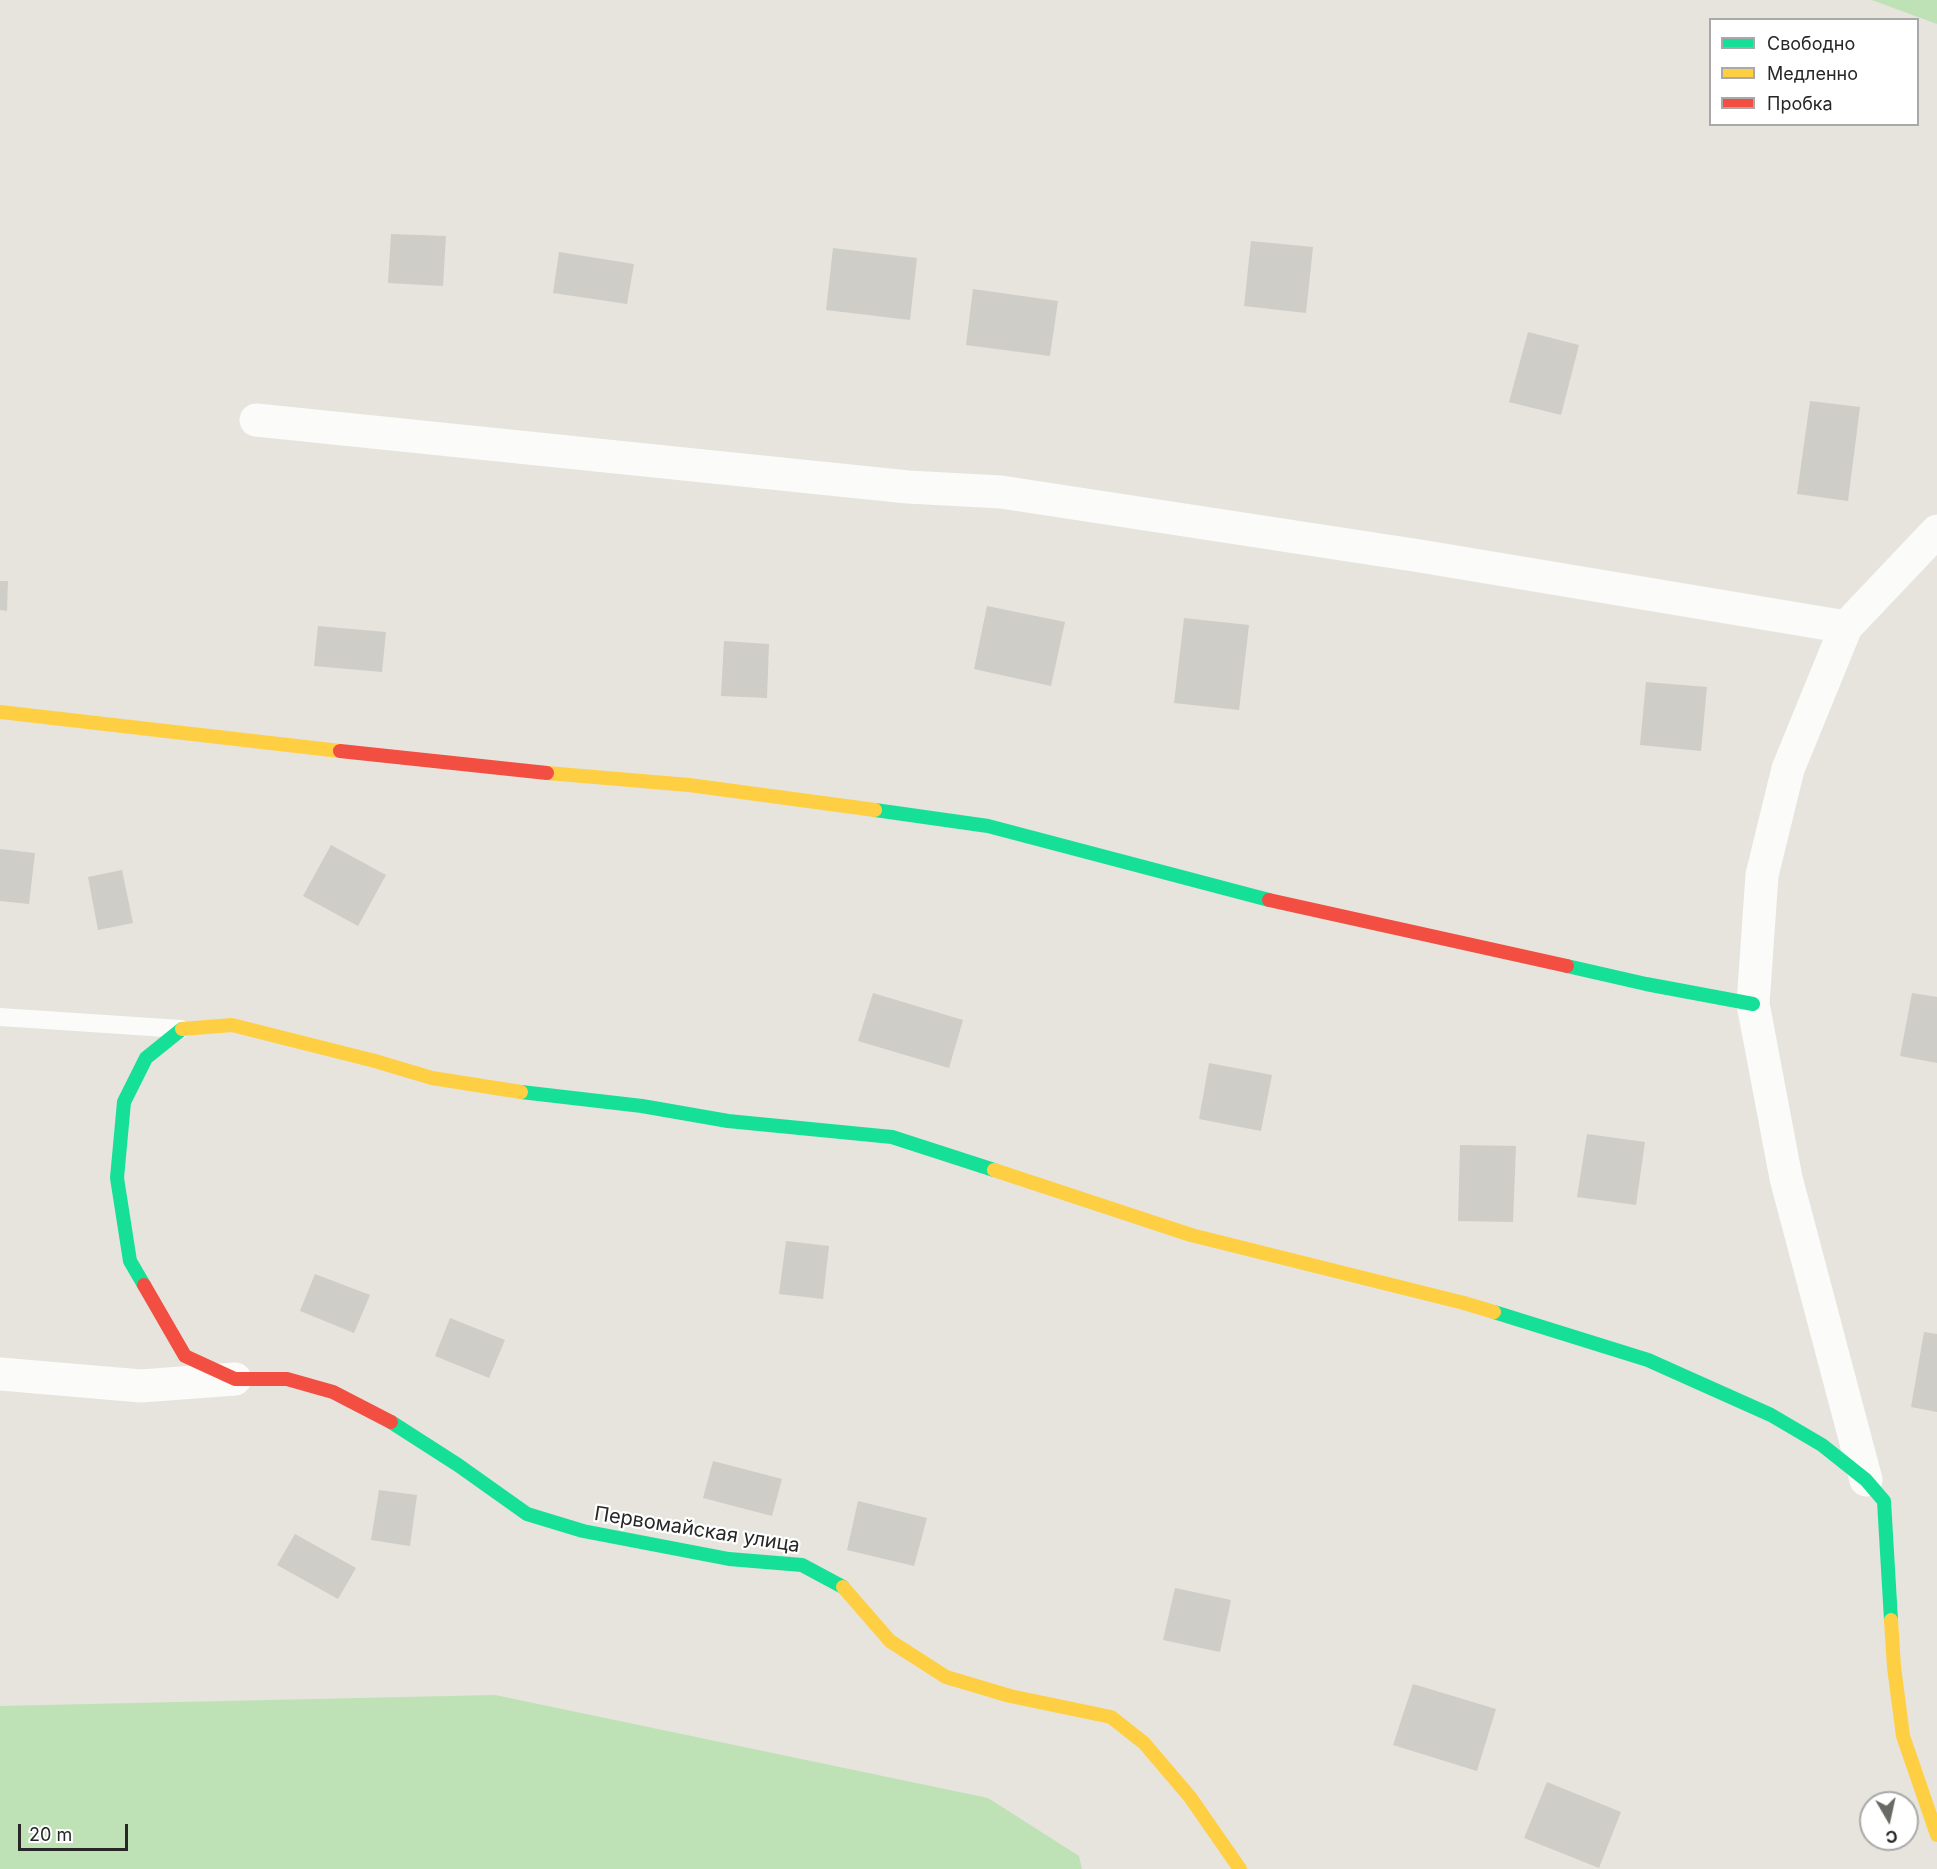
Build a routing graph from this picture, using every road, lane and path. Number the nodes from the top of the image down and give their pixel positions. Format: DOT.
graph roads {
  1 [pos="256,420"];
  2 [pos="1937,531"];
  3 [pos="1846,627"];
  4 [pos="0,712"];
  5 [pos="1754,1004"];
  6 [pos="0,1017"];
  7 [pos="182,1029"];
  8 [pos="0,1374"];
  9 [pos="235,1379"];
  10 [pos="1866,1480"];
  11 [pos="1937,1835"];
  12 [pos="1240,1869"];
  1 -- 3 [label="street"];
  2 -- 3 [label="street"];
  3 -- 5 [label="street"];
  4 -- 5 [label="street"];
  5 -- 10 [label="street"];
  6 -- 7 [label="lane"];
  7 -- 9 [label="street, Первомайская улица"];
  7 -- 10 [label="street"];
  8 -- 9 [label="street"];
  9 -- 12 [label="street, Первомайская улица"];
  10 -- 11 [label="street"];
}
